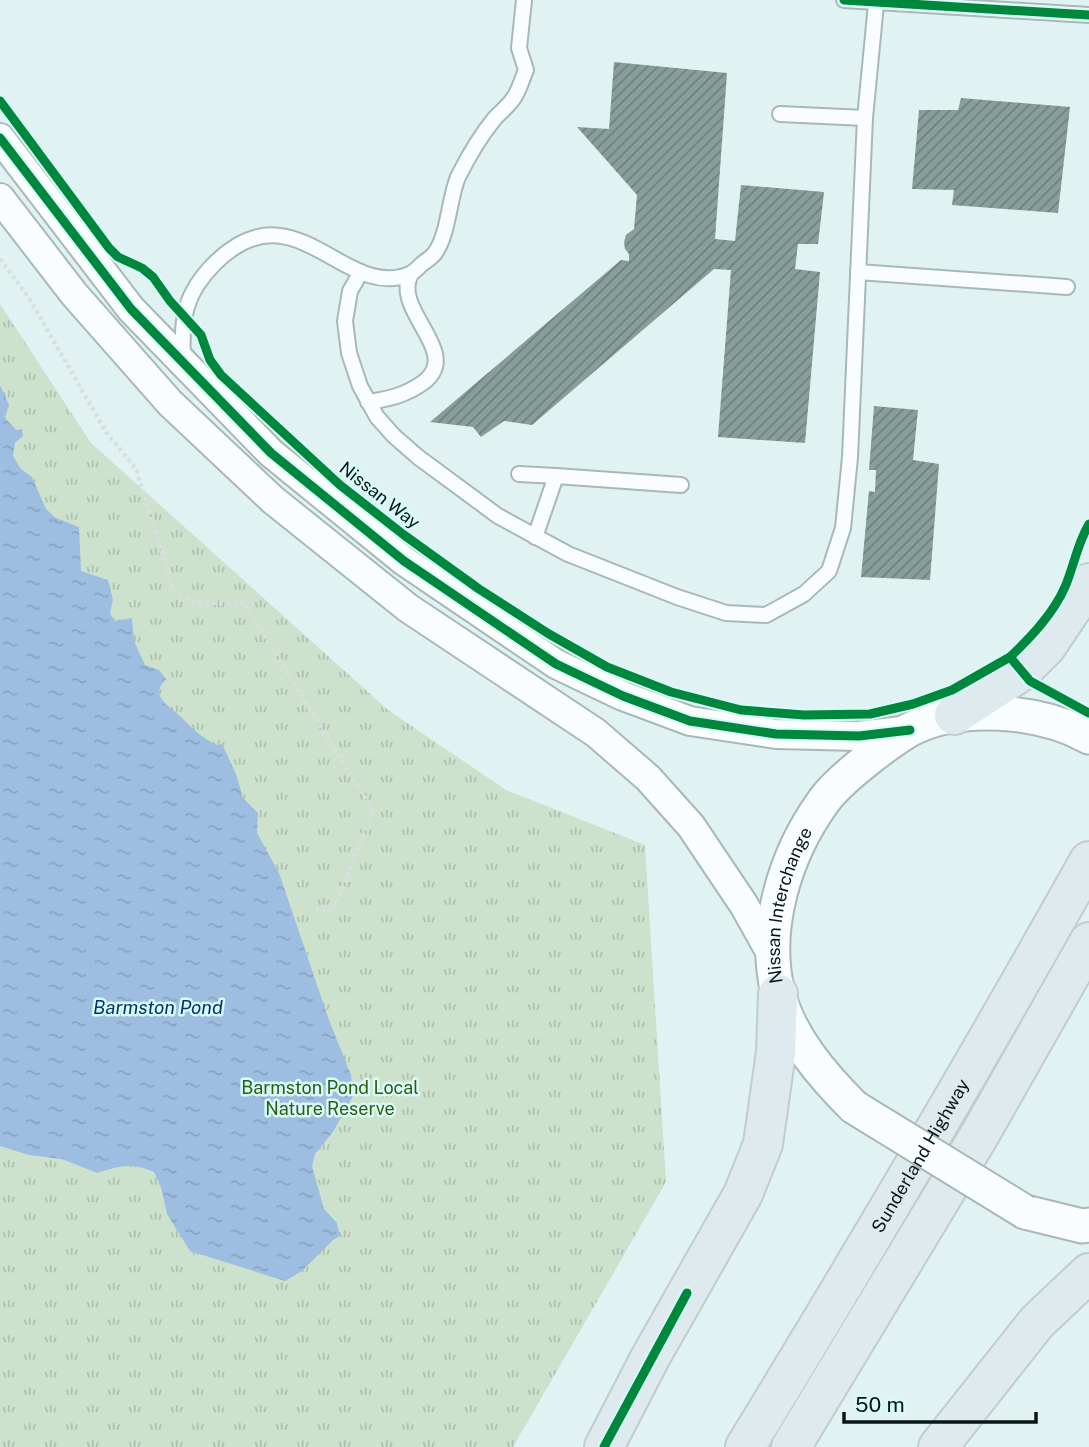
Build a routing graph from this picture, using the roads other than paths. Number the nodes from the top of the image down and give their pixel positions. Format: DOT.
graph roads {
  1 [pos="524,0"];
  2 [pos="844,0"];
  3 [pos="876,4"];
  4 [pos="1089,15"];
  5 [pos="780,114"];
  6 [pos="865,118"];
  7 [pos="0,138"];
  8 [pos="0,198"];
  9 [pos="355,269"];
  10 [pos="858,272"];
  11 [pos="411,274"];
  12 [pos="1067,287"];
  13 [pos="183,365"];
  14 [pos="368,402"];
  15 [pos="519,474"];
  16 [pos="556,476"];
  17 [pos="681,485"];
  18 [pos="535,537"];
  19 [pos="1089,583"];
  20 [pos="954,715"];
  21 [pos="910,730"];
  22 [pos="1089,737"];
  23 [pos="1089,861"];
  24 [pos="1089,942"];
  25 [pos="772,955"];
  26 [pos="778,994"];
  27 [pos="1089,1225"];
  28 [pos="1089,1273"];
  29 [pos="604,1447"];
  30 [pos="745,1447"];
  31 [pos="791,1447"];
  32 [pos="938,1447"];
  1 -- 11 [label="lane"];
  2 -- 3 [label="lane"];
  3 -- 4 [label="lane"];
  3 -- 6 [label="lane"];
  5 -- 6 [label="lane"];
  6 -- 10 [label="lane"];
  7 -- 13 [label="street, Nissan Way"];
  8 -- 25 [label="street"];
  9 -- 11 [label="lane"];
  9 -- 13 [label="lane"];
  9 -- 14 [label="lane"];
  10 -- 12 [label="lane"];
  10 -- 18 [label="lane"];
  11 -- 14 [label="lane"];
  13 -- 21 [label="street, Nissan Way"];
  14 -- 18 [label="lane"];
  15 -- 16 [label="lane"];
  16 -- 17 [label="lane"];
  16 -- 18 [label="lane"];
  19 -- 20 [label="highway"];
  20 -- 21 [label="street, Nissan Interchange"];
  20 -- 22 [label="street, Nissan Interchange"];
  21 -- 25 [label="street, Nissan Interchange"];
  23 -- 30 [label="highway, Sunderland Highway"];
  24 -- 31 [label="highway"];
  25 -- 26 [label="street, Nissan Interchange"];
  26 -- 27 [label="street, Nissan Interchange, bridge"];
  26 -- 29 [label="highway"];
  28 -- 32 [label="highway"];
}
